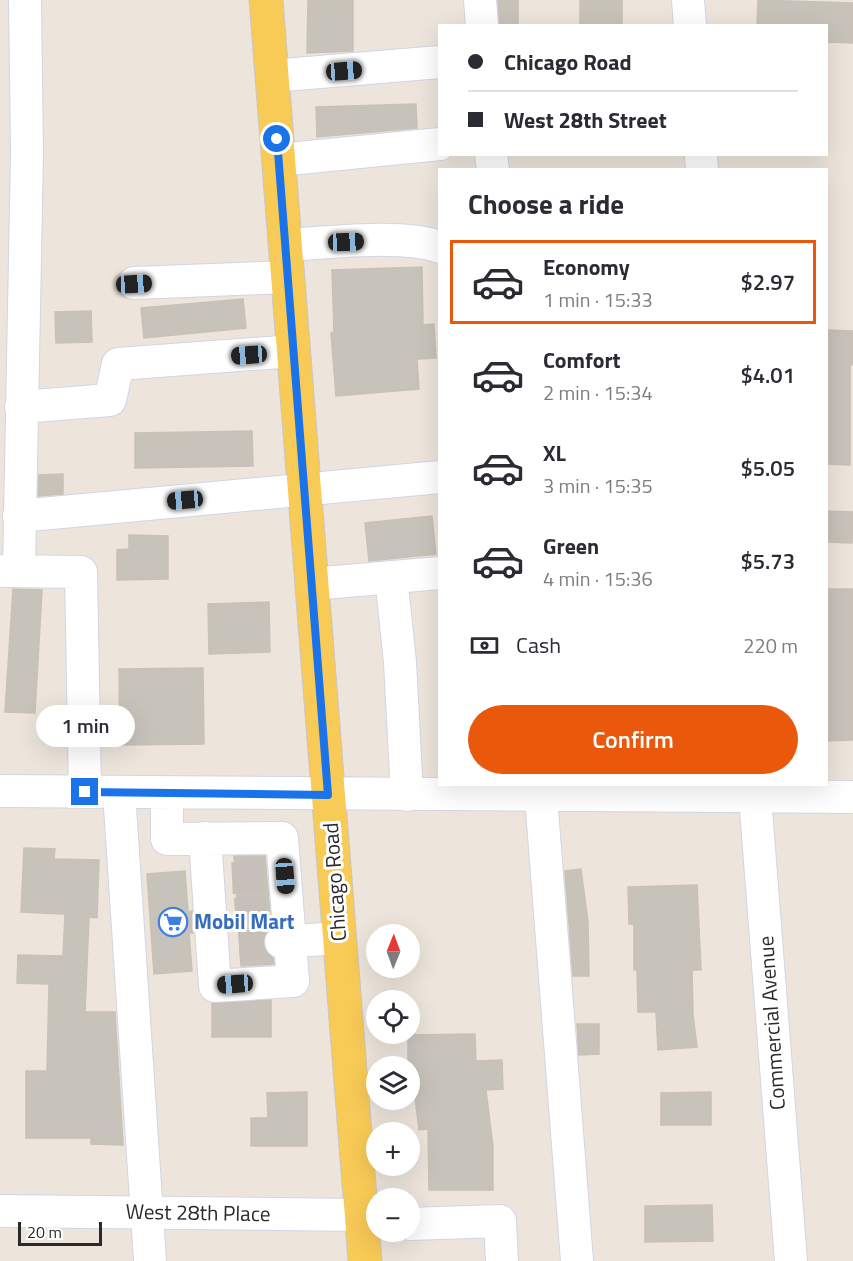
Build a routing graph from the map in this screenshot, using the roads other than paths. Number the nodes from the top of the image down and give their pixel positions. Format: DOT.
graph roads {
  1 [pos="26,0"];
  2 [pos="266,0"];
  3 [pos="480,0"];
  4 [pos="687,0"];
  5 [pos="482,24"];
  6 [pos="690,24"];
  7 [pos="438,62"];
  8 [pos="272,76"];
  9 [pos="438,144"];
  10 [pos="13,151"];
  11 [pos="279,160"];
  12 [pos="438,246"];
  13 [pos="286,261"];
  14 [pos="134,284"];
  15 [pos="294,351"];
  16 [pos="21,407"];
  17 [pos="438,477"];
  18 [pos="304,489"];
  19 [pos="19,516"];
  20 [pos="9,571"];
  21 [pos="438,573"];
  22 [pos="391,577"];
  23 [pos="312,584"];
  24 [pos="491,790"];
  25 [pos="540,790"];
  26 [pos="755,790"];
  27 [pos="0,791"];
  28 [pos="85,792"];
  29 [pos="118,792"];
  30 [pos="167,793"];
  31 [pos="328,795"];
  32 [pos="407,795"];
  33 [pos="853,797"];
  34 [pos="205,838"];
  35 [pos="339,938"];
  36 [pos="286,942"];
  37 [pos="0,1211"];
  38 [pos="147,1213"];
  39 [pos="366,1222"];
  40 [pos="420,1224"];
  41 [pos="150,1261"];
  42 [pos="365,1261"];
  43 [pos="502,1261"];
  44 [pos="577,1261"];
  45 [pos="790,1261"];
  1 -- 10 [label="street"];
  2 -- 8 [label="main road, Chicago Road"];
  3 -- 5 [label="street"];
  4 -- 6 [label="street"];
  7 -- 8 [label="street"];
  8 -- 11 [label="main road, Chicago Road"];
  9 -- 11 [label="street"];
  10 -- 16 [label="street"];
  11 -- 13 [label="main road, Chicago Road"];
  12 -- 13 [label="street"];
  13 -- 14 [label="street"];
  13 -- 15 [label="main road, Chicago Road"];
  15 -- 16 [label="street"];
  15 -- 18 [label="main road, Chicago Road"];
  16 -- 19 [label="street"];
  17 -- 18 [label="street"];
  18 -- 19 [label="street"];
  18 -- 23 [label="main road, Chicago Road"];
  19 -- 20 [label="street"];
  20 -- 28 [label="street"];
  21 -- 22 [label="street"];
  22 -- 23 [label="street"];
  22 -- 32 [label="street"];
  23 -- 31 [label="main road, Chicago Road"];
  24 -- 25 [label="street"];
  24 -- 32 [label="street"];
  25 -- 26 [label="street"];
  25 -- 44 [label="street"];
  26 -- 33 [label="street"];
  26 -- 45 [label="street, Commercial Avenue"];
  27 -- 28 [label="street"];
  28 -- 29 [label="street"];
  29 -- 30 [label="street"];
  29 -- 38 [label="street"];
  30 -- 31 [label="street"];
  30 -- 34 [label="street"];
  31 -- 32 [label="street"];
  31 -- 35 [label="main road, Chicago Road"];
  34 -- 36 [label="street"];
  34 -- 36 [label="street"];
  35 -- 36 [label="street"];
  35 -- 39 [label="main road, Chicago Road"];
  37 -- 38 [label="street, West 28th Place"];
  38 -- 39 [label="street, West 28th Place"];
  38 -- 41 [label="street"];
  39 -- 42 [label="main road, Chicago Road"];
  40 -- 43 [label="street"];
}
